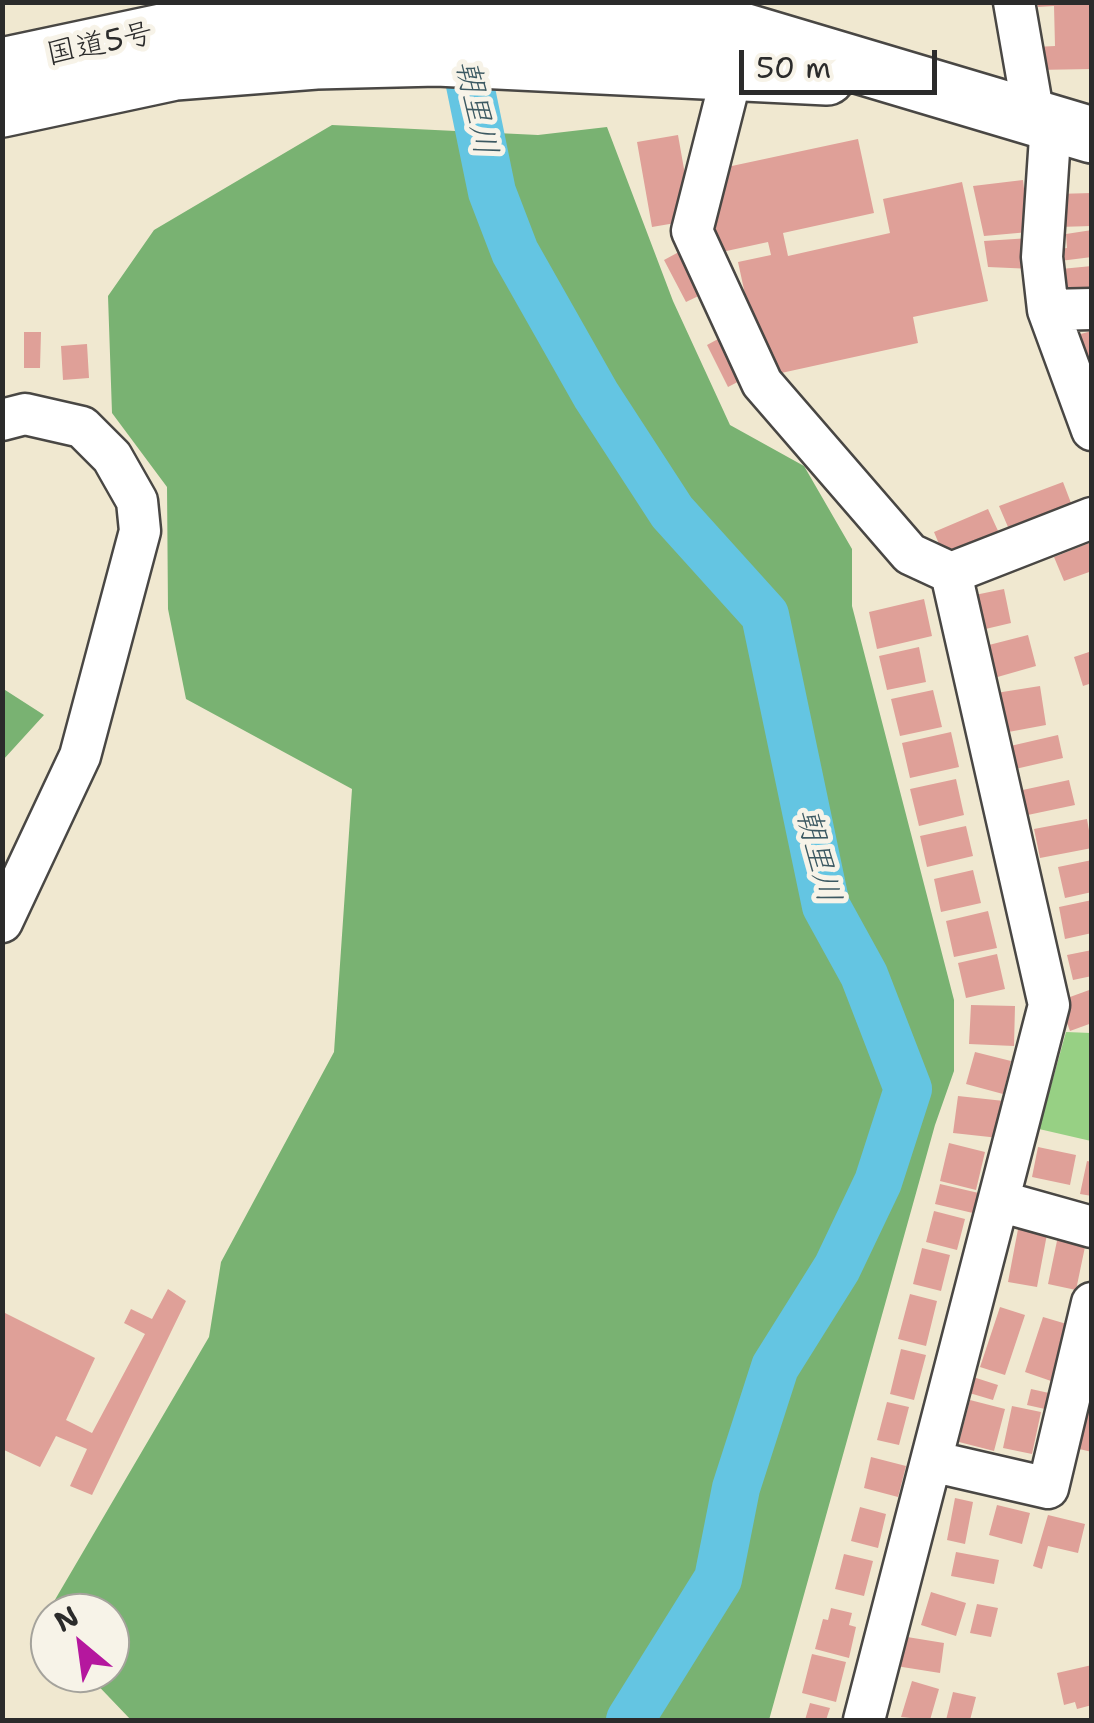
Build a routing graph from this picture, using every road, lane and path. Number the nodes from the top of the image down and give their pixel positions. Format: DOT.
graph roads {
  1 [pos="1014,2"];
  2 [pos="730,34"];
  3 [pos="168,52"];
  4 [pos="2,66"];
  5 [pos="2,109"];
  6 [pos="1059,124"];
  7 [pos="1092,309"];
  8 [pos="1048,310"];
  9 [pos="2,420"];
  10 [pos="1092,430"];
  11 [pos="1092,518"];
  12 [pos="951,574"];
  13 [pos="2,922"];
  14 [pos="998,1200"];
  15 [pos="1092,1227"];
  16 [pos="1092,1304"];
  17 [pos="931,1461"];
  18 [pos="864,1720"];
  1 -- 6 [label="street"];
  2 -- 3 [label="highway, 国道5号"];
  2 -- 6 [label="highway, 国道5号"];
  2 -- 12 [label="street"];
  3 -- 4 [label="highway, 国道5号"];
  3 -- 5 [label="highway, 国道5号"];
  6 -- 8 [label="street"];
  7 -- 8 [label="street"];
  8 -- 10 [label="street"];
  9 -- 13 [label="street"];
  11 -- 12 [label="street"];
  12 -- 14 [label="street"];
  14 -- 15 [label="street"];
  14 -- 17 [label="street"];
  16 -- 17 [label="street"];
  17 -- 18 [label="street"];
}
